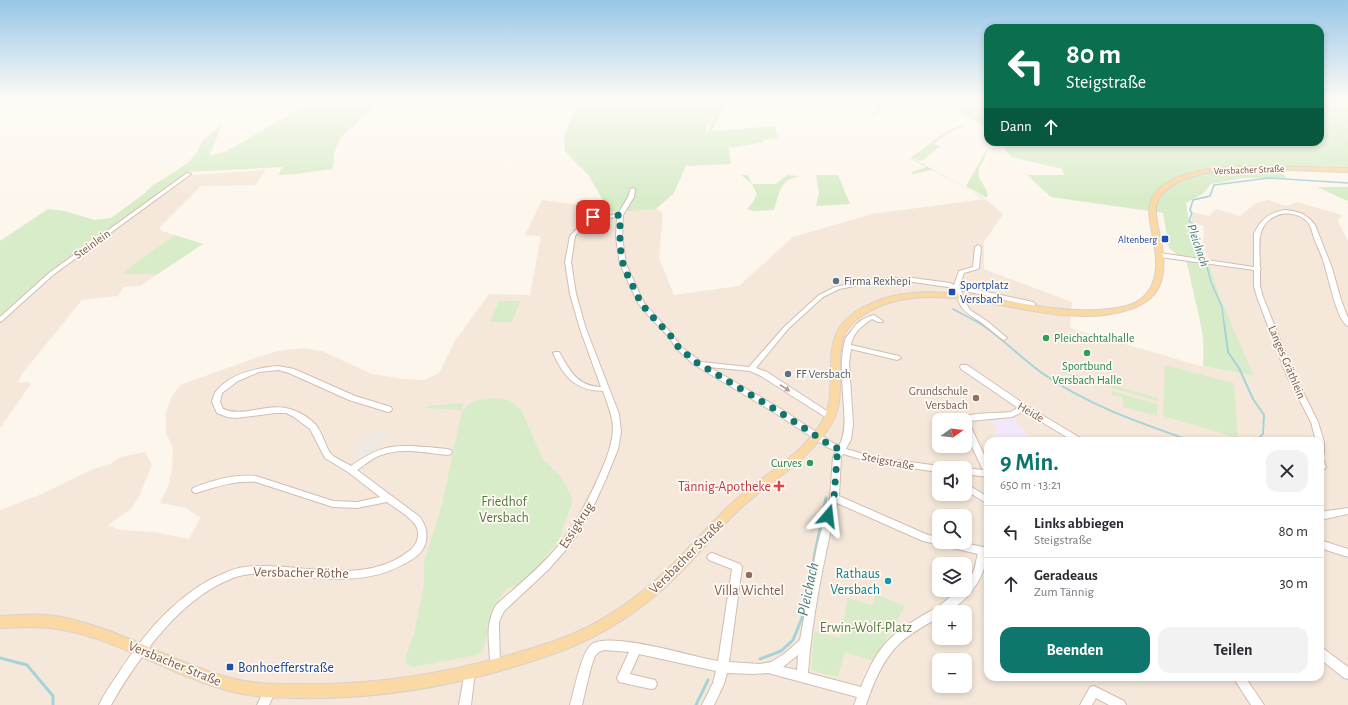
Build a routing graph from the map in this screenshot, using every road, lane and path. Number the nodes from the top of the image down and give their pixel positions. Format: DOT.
graph roads {
  1 [pos="1348,170"];
  2 [pos="189,174"];
  3 [pos="633,189"];
  4 [pos="616,215"];
  5 [pos="978,247"];
  6 [pos="1160,255"];
  7 [pos="1258,269"];
  8 [pos="956,287"];
  9 [pos="960,297"];
  10 [pos="1032,306"];
  11 [pos="0,320"];
  12 [pos="880,321"];
  13 [pos="1348,324"];
  14 [pos="1004,338"];
  15 [pos="848,346"];
  16 [pos="557,353"];
  17 [pos="897,358"];
  18 [pos="700,364"];
  19 [pos="964,367"];
  20 [pos="751,369"];
  21 [pos="605,389"];
  22 [pos="1024,408"];
  23 [pos="388,409"];
  24 [pos="830,417"];
  25 [pos="972,418"];
  26 [pos="817,436"];
  27 [pos="972,437"];
  28 [pos="1072,437"];
  29 [pos="1320,437"];
  30 [pos="841,450"];
  31 [pos="448,452"];
  32 [pos="984,464"];
  33 [pos="932,468"];
  34 [pos="351,470"];
  35 [pos="972,472"];
  36 [pos="984,473"];
  37 [pos="196,490"];
  38 [pos="972,491"];
  39 [pos="389,498"];
  40 [pos="834,498"];
  41 [pos="984,498"];
  42 [pos="1348,510"];
  43 [pos="1324,515"];
  44 [pos="932,539"];
  45 [pos="1324,545"];
  46 [pos="972,549"];
  47 [pos="984,552"];
  48 [pos="1348,553"];
  49 [pos="984,555"];
  50 [pos="712,557"];
  51 [pos="0,622"];
  52 [pos="806,642"];
  53 [pos="636,648"];
  54 [pos="141,650"];
  55 [pos="1324,656"];
  56 [pos="495,664"];
  57 [pos="723,667"];
  58 [pos="768,668"];
  59 [pos="470,671"];
  60 [pos="1348,674"];
  61 [pos="802,676"];
  62 [pos="1242,681"];
  63 [pos="651,684"];
  64 [pos="270,690"];
  65 [pos="864,693"];
  66 [pos="105,705"];
  67 [pos="263,705"];
  68 [pos="465,705"];
  69 [pos="576,705"];
  70 [pos="708,705"];
  71 [pos="860,705"];
  72 [pos="1086,705"];
  73 [pos="1120,705"];
  74 [pos="1258,705"];
  1 -- 6 [label="main road, Versbacher Straße"];
  2 -- 11 [label="street, Steinlein"];
  3 -- 4 [label="street"];
  4 -- 18 [label="street, Steigstraße"];
  4 -- 21 [label="street, Essigkrug"];
  5 -- 8 [label="street"];
  6 -- 7 [label="street"];
  6 -- 10 [label="main road, Versbacher Straße"];
  7 -- 13 [label="street, Langes Gräthlein"];
  7 -- 29 [label="street, Langes Gräthlein"];
  8 -- 9 [label="street"];
  8 -- 10 [label="street"];
  8 -- 20 [label="street"];
  9 -- 10 [label="main road, Versbacher Straße"];
  9 -- 14 [label="street"];
  9 -- 24 [label="main road, Versbacher Straße"];
  12 -- 15 [label="street"];
  15 -- 17 [label="street"];
  15 -- 30 [label="street"];
  16 -- 21 [label="street"];
  18 -- 20 [label="street"];
  18 -- 26 [label="street, Steigstraße"];
  19 -- 22 [label="street, Heide"];
  20 -- 24 [label="street, one-way"];
  21 -- 56 [label="street, Essigkrug"];
  22 -- 25 [label="street"];
  22 -- 28 [label="street, Heide"];
  23 -- 34 [label="street, Versbacher Röthe"];
  24 -- 26 [label="main road, Versbacher Straße"];
  26 -- 30 [label="street, Steigstraße"];
  26 -- 56 [label="main road, Versbacher Straße"];
  27 -- 32 [label="street"];
  30 -- 33 [label="street, Steigstraße"];
  30 -- 40 [label="street"];
  31 -- 34 [label="street"];
  34 -- 39 [label="street, Versbacher Röthe"];
  35 -- 36 [label="street"];
  37 -- 39 [label="street"];
  38 -- 41 [label="street"];
  39 -- 54 [label="street, Versbacher Röthe"];
  40 -- 44 [label="street"];
  40 -- 52 [label="street"];
  42 -- 43 [label="street"];
  45 -- 48 [label="street"];
  46 -- 47 [label="street"];
  49 -- 65 [label="street"];
  50 -- 57 [label="street"];
  51 -- 54 [label="main road, Versbacher Straße"];
  52 -- 58 [label="street"];
  52 -- 61 [label="street"];
  53 -- 57 [label="street"];
  53 -- 63 [label="street"];
  53 -- 69 [label="street"];
  54 -- 64 [label="main road, Versbacher Straße"];
  54 -- 66 [label="street, Versbacher Röthe"];
  55 -- 60 [label="street"];
  56 -- 59 [label="main road, Versbacher Straße"];
  57 -- 58 [label="street"];
  57 -- 70 [label="street"];
  58 -- 61 [label="street"];
  59 -- 64 [label="main road, Versbacher Straße"];
  59 -- 68 [label="street"];
  61 -- 65 [label="street"];
  62 -- 74 [label="street"];
  64 -- 67 [label="street"];
  65 -- 71 [label="street"];
  72 -- 73 [label="street"];
}
